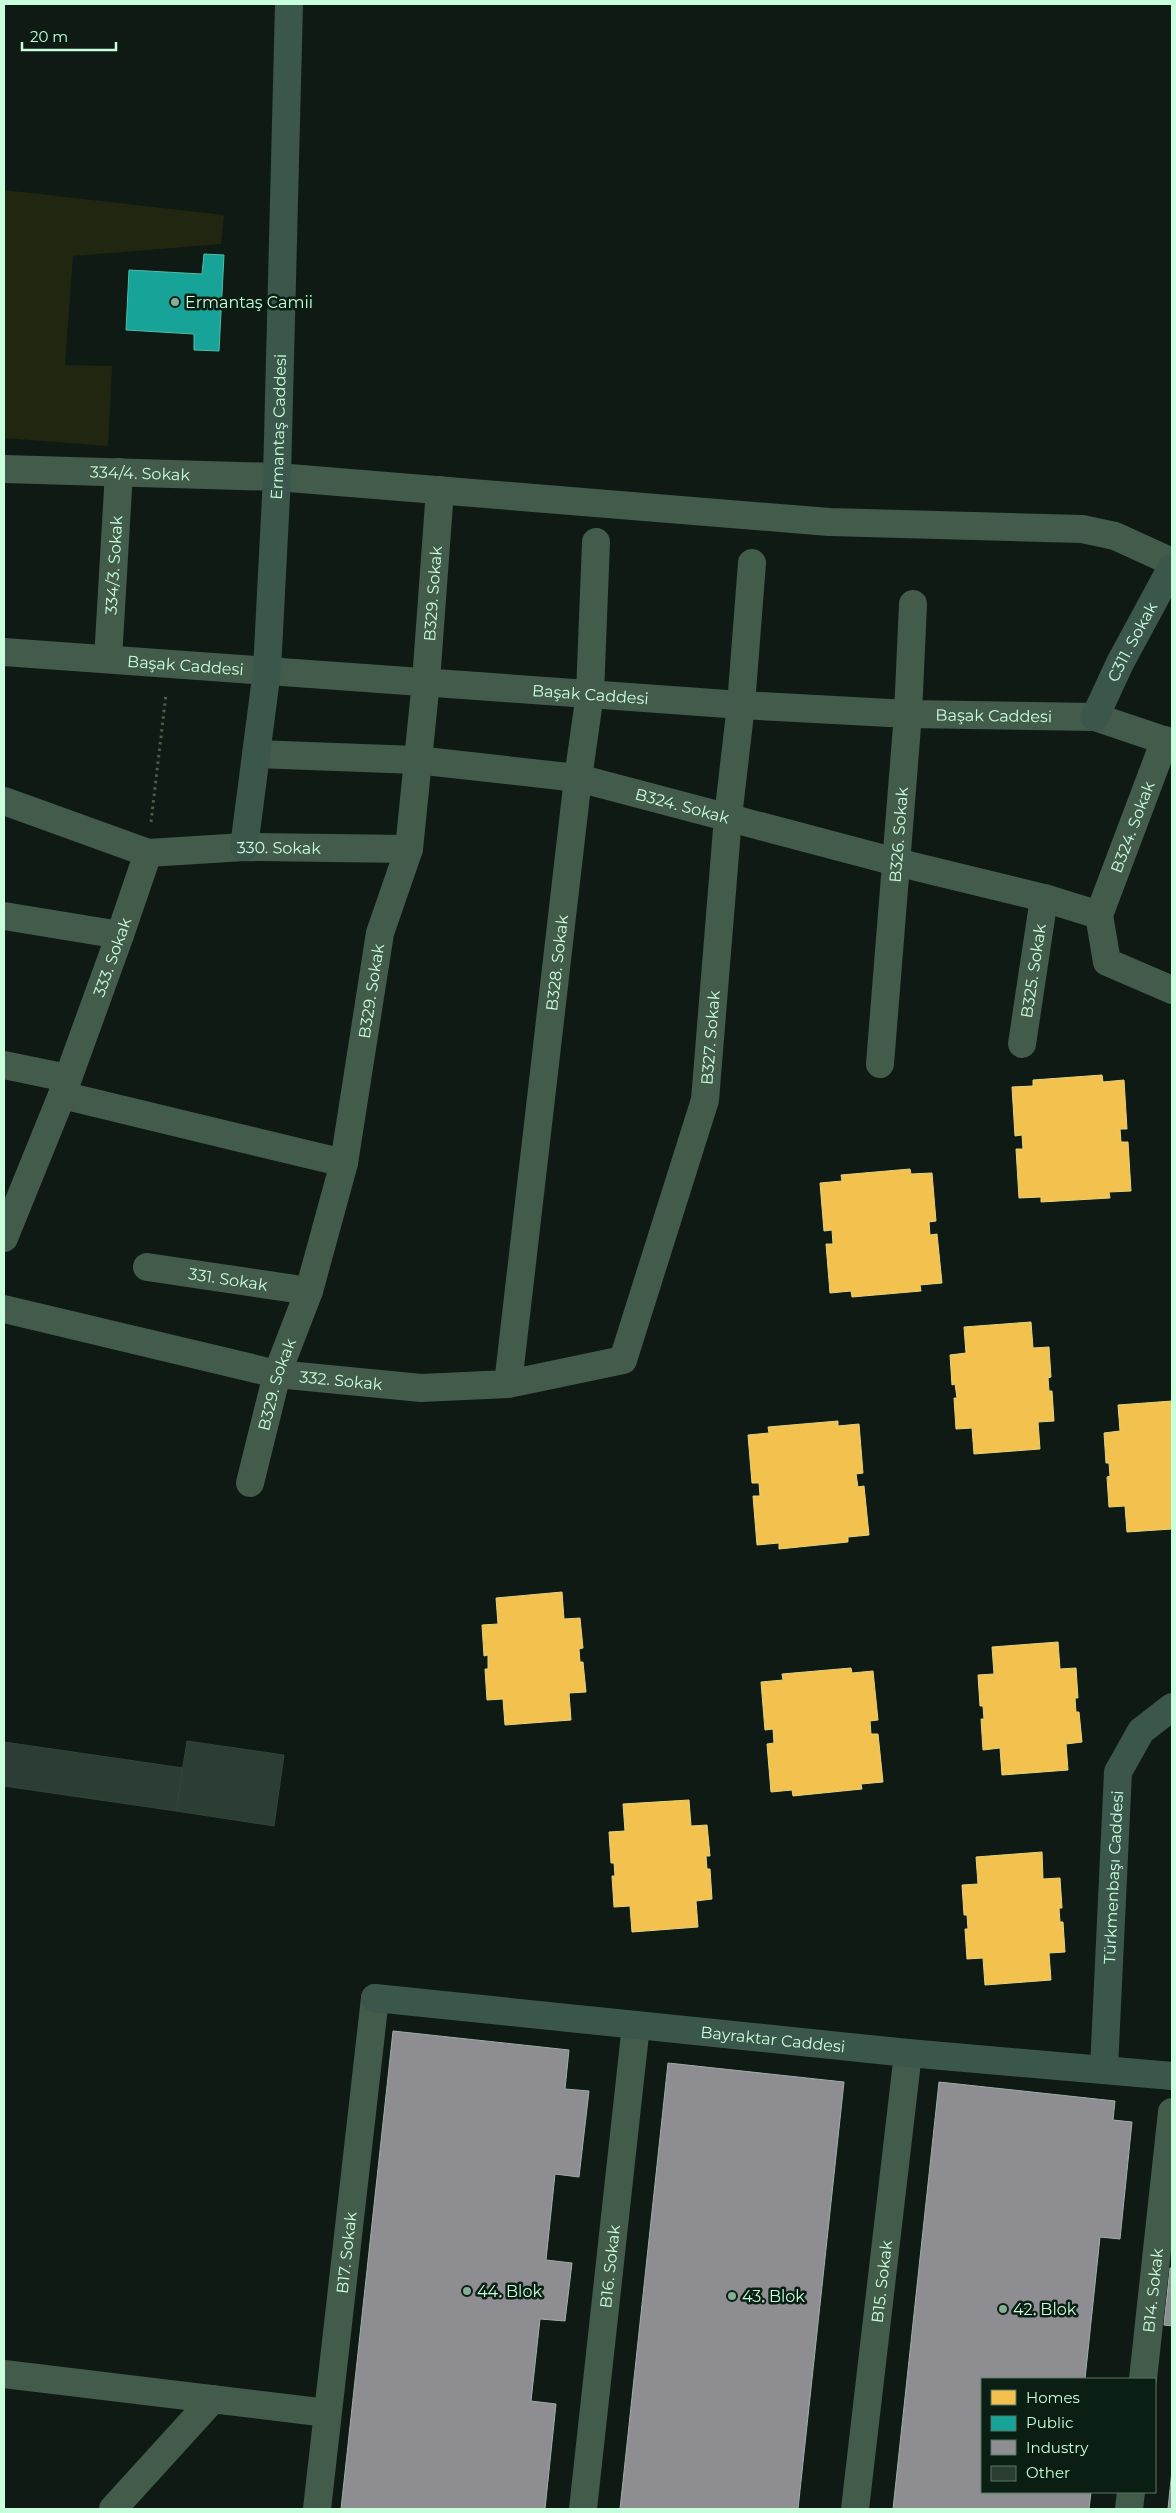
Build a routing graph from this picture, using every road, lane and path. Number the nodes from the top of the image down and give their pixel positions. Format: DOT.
graph roads {
  1 [pos="289,4"];
  2 [pos="4,469"];
  3 [pos="119,472"];
  4 [pos="277,477"];
  5 [pos="440,490"];
  6 [pos="596,542"];
  7 [pos="1172,562"];
  8 [pos="752,563"];
  9 [pos="1172,567"];
  10 [pos="913,604"];
  11 [pos="4,652"];
  12 [pos="108,659"];
  13 [pos="170,663"];
  14 [pos="266,670"];
  15 [pos="426,681"];
  16 [pos="590,694"];
  17 [pos="742,706"];
  18 [pos="908,714"];
  19 [pos="1095,718"];
  20 [pos="1169,742"];
  21 [pos="256,754"];
  22 [pos="416,760"];
  23 [pos="578,778"];
  24 [pos="4,801"];
  25 [pos="728,817"];
  26 [pos="244,847"];
  27 [pos="409,849"];
  28 [pos="148,852"];
  29 [pos="896,862"];
  30 [pos="1044,898"];
  31 [pos="1099,915"];
  32 [pos="4,916"];
  33 [pos="120,935"];
  34 [pos="1172,990"];
  35 [pos="1022,1044"];
  36 [pos="880,1064"];
  37 [pos="4,1065"];
  38 [pos="65,1086"];
  39 [pos="344,1163"];
  40 [pos="4,1236"];
  41 [pos="147,1267"];
  42 [pos="309,1291"];
  43 [pos="4,1309"];
  44 [pos="623,1360"];
  45 [pos="277,1374"];
  46 [pos="508,1384"];
  47 [pos="250,1483"];
  48 [pos="1172,1707"];
  49 [pos="375,1998"];
  50 [pos="636,2025"];
  51 [pos="908,2053"];
  52 [pos="1104,2068"];
  53 [pos="1172,2076"];
  54 [pos="1172,2112"];
  55 [pos="4,2374"];
  56 [pos="1143,2378"];
  57 [pos="213,2399"];
  58 [pos="327,2413"];
  59 [pos="1131,2493"];
  60 [pos="113,2509"];
  61 [pos="316,2509"];
  62 [pos="583,2509"];
  63 [pos="855,2509"];
  64 [pos="1129,2509"];
  1 -- 4 [label="main road, Ermantaş Caddesi"];
  2 -- 3 [label="street, 334/4. Sokak"];
  3 -- 4 [label="street, 334/4. Sokak"];
  3 -- 12 [label="street, 334/3. Sokak"];
  4 -- 5 [label="street, 334/4. Sokak"];
  4 -- 14 [label="main road, Ermantaş Caddesi"];
  5 -- 7 [label="street, 334/4. Sokak"];
  5 -- 15 [label="street, B329. Sokak"];
  6 -- 16 [label="street, B328. Sokak"];
  8 -- 17 [label="street, B327. Sokak"];
  9 -- 19 [label="main road, C311. Sokak"];
  10 -- 18 [label="street, B326. Sokak"];
  11 -- 12 [label="street, Başak Caddesi"];
  12 -- 13 [label="street, Başak Caddesi"];
  13 -- 14 [label="street, Başak Caddesi"];
  13 -- 28 [label="path"];
  14 -- 15 [label="street, Başak Caddesi"];
  14 -- 21 [label="main road, Ermantaş Caddesi"];
  15 -- 16 [label="street, Başak Caddesi"];
  15 -- 22 [label="street, B329. Sokak"];
  16 -- 17 [label="street, Başak Caddesi"];
  16 -- 23 [label="street, B328. Sokak"];
  17 -- 18 [label="street, Başak Caddesi"];
  17 -- 25 [label="street, B327. Sokak"];
  18 -- 19 [label="street, Başak Caddesi"];
  18 -- 29 [label="street, B326. Sokak"];
  19 -- 20 [label="street, Başak Caddesi"];
  20 -- 31 [label="street, B324. Sokak"];
  21 -- 22 [label="street, B324. Sokak"];
  21 -- 26 [label="main road, Ermantaş Caddesi"];
  22 -- 23 [label="street, B324. Sokak"];
  22 -- 27 [label="street, B329. Sokak"];
  23 -- 25 [label="street, B324. Sokak"];
  23 -- 46 [label="street, B328. Sokak"];
  24 -- 28 [label="street"];
  25 -- 29 [label="street, B324. Sokak"];
  25 -- 44 [label="street, B327. Sokak"];
  26 -- 27 [label="street, 330. Sokak"];
  26 -- 28 [label="street, 330. Sokak"];
  27 -- 39 [label="street, B329. Sokak"];
  28 -- 33 [label="street, 333. Sokak"];
  29 -- 30 [label="street, B324. Sokak"];
  29 -- 36 [label="street, B326. Sokak"];
  30 -- 31 [label="street, B324. Sokak"];
  30 -- 35 [label="street, B325. Sokak"];
  31 -- 34 [label="street"];
  32 -- 33 [label="street"];
  33 -- 38 [label="street, 333. Sokak"];
  37 -- 38 [label="street"];
  38 -- 39 [label="street"];
  38 -- 40 [label="street, 333. Sokak"];
  39 -- 42 [label="street, B329. Sokak"];
  41 -- 42 [label="street, 331. Sokak"];
  42 -- 45 [label="street, B329. Sokak"];
  43 -- 45 [label="street, 332. Sokak"];
  44 -- 46 [label="street, 332. Sokak"];
  45 -- 46 [label="street, 332. Sokak"];
  45 -- 47 [label="street, B329. Sokak"];
  48 -- 52 [label="main road, Türkmenbaşı Caddesi"];
  49 -- 50 [label="main road, Bayraktar Caddesi"];
  49 -- 58 [label="street, B17. Sokak"];
  50 -- 51 [label="main road, Bayraktar Caddesi"];
  50 -- 62 [label="street, B16. Sokak"];
  51 -- 52 [label="main road, Bayraktar Caddesi"];
  51 -- 63 [label="street, B15. Sokak"];
  52 -- 53 [label="main road, Bayraktar Caddesi"];
  54 -- 56 [label="street, B14. Sokak"];
  55 -- 57 [label="street"];
  57 -- 58 [label="street"];
  57 -- 60 [label="street"];
  58 -- 61 [label="street, B17. Sokak"];
  59 -- 64 [label="street"];
}
